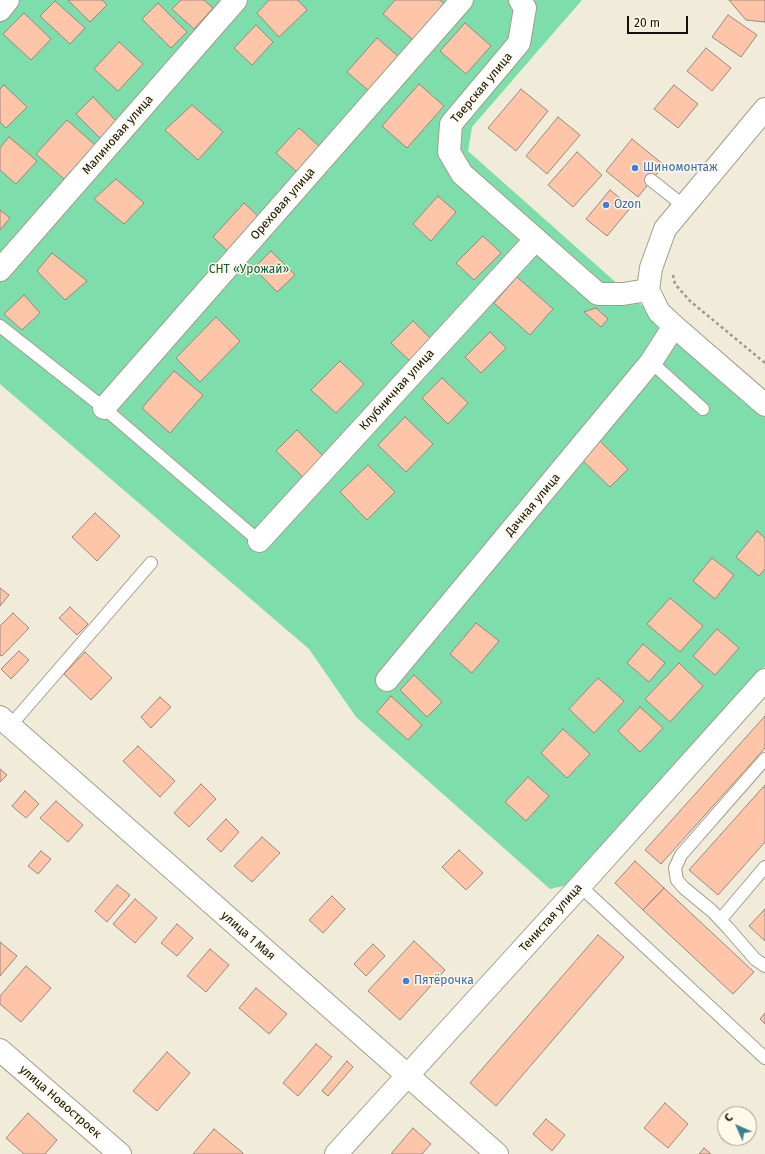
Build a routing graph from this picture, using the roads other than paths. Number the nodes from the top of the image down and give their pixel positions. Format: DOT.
graph roads {
  1 [pos="8,0"];
  2 [pos="236,0"];
  3 [pos="462,0"];
  4 [pos="520,0"];
  5 [pos="0,10"];
  6 [pos="765,109"];
  7 [pos="652,180"];
  8 [pos="684,206"];
  9 [pos="536,239"];
  10 [pos="0,270"];
  11 [pos="648,290"];
  12 [pos="0,326"];
  13 [pos="674,326"];
  14 [pos="651,362"];
  15 [pos="765,405"];
  16 [pos="104,408"];
  17 [pos="703,409"];
  18 [pos="259,541"];
  19 [pos="151,563"];
  20 [pos="387,680"];
  21 [pos="765,680"];
  22 [pos="5,722"];
  23 [pos="765,759"];
  24 [pos="765,867"];
  25 [pos="580,886"];
  26 [pos="721,920"];
  27 [pos="765,966"];
  28 [pos="0,1050"];
  29 [pos="765,1058"];
  30 [pos="407,1076"];
  31 [pos="120,1154"];
  32 [pos="336,1154"];
  33 [pos="497,1154"];
  1 -- 5 [label="street"];
  2 -- 10 [label="street, Малиновая улица"];
  3 -- 16 [label="street, Ореховая улица"];
  4 -- 9 [label="street, Тверская улица"];
  6 -- 8 [label="street"];
  7 -- 8 [label="lane"];
  8 -- 11 [label="street"];
  9 -- 11 [label="street, Тверская улица"];
  9 -- 18 [label="street, Клубничная улица"];
  11 -- 13 [label="street"];
  12 -- 16 [label="lane"];
  13 -- 14 [label="street, Дачная улица"];
  13 -- 15 [label="street"];
  14 -- 17 [label="lane"];
  14 -- 20 [label="street, Дачная улица"];
  16 -- 18 [label="lane"];
  19 -- 22 [label="lane"];
  21 -- 25 [label="street, Тенистая улица"];
  22 -- 30 [label="street, улица 1 Мая"];
  23 -- 26 [label="lane"];
  24 -- 26 [label="lane"];
  25 -- 29 [label="lane"];
  25 -- 30 [label="street, Тенистая улица"];
  26 -- 27 [label="lane"];
  28 -- 31 [label="street, улица Новостроек"];
  30 -- 32 [label="street, Тенистая улица"];
  30 -- 33 [label="street, улица 1 Мая"];
}
